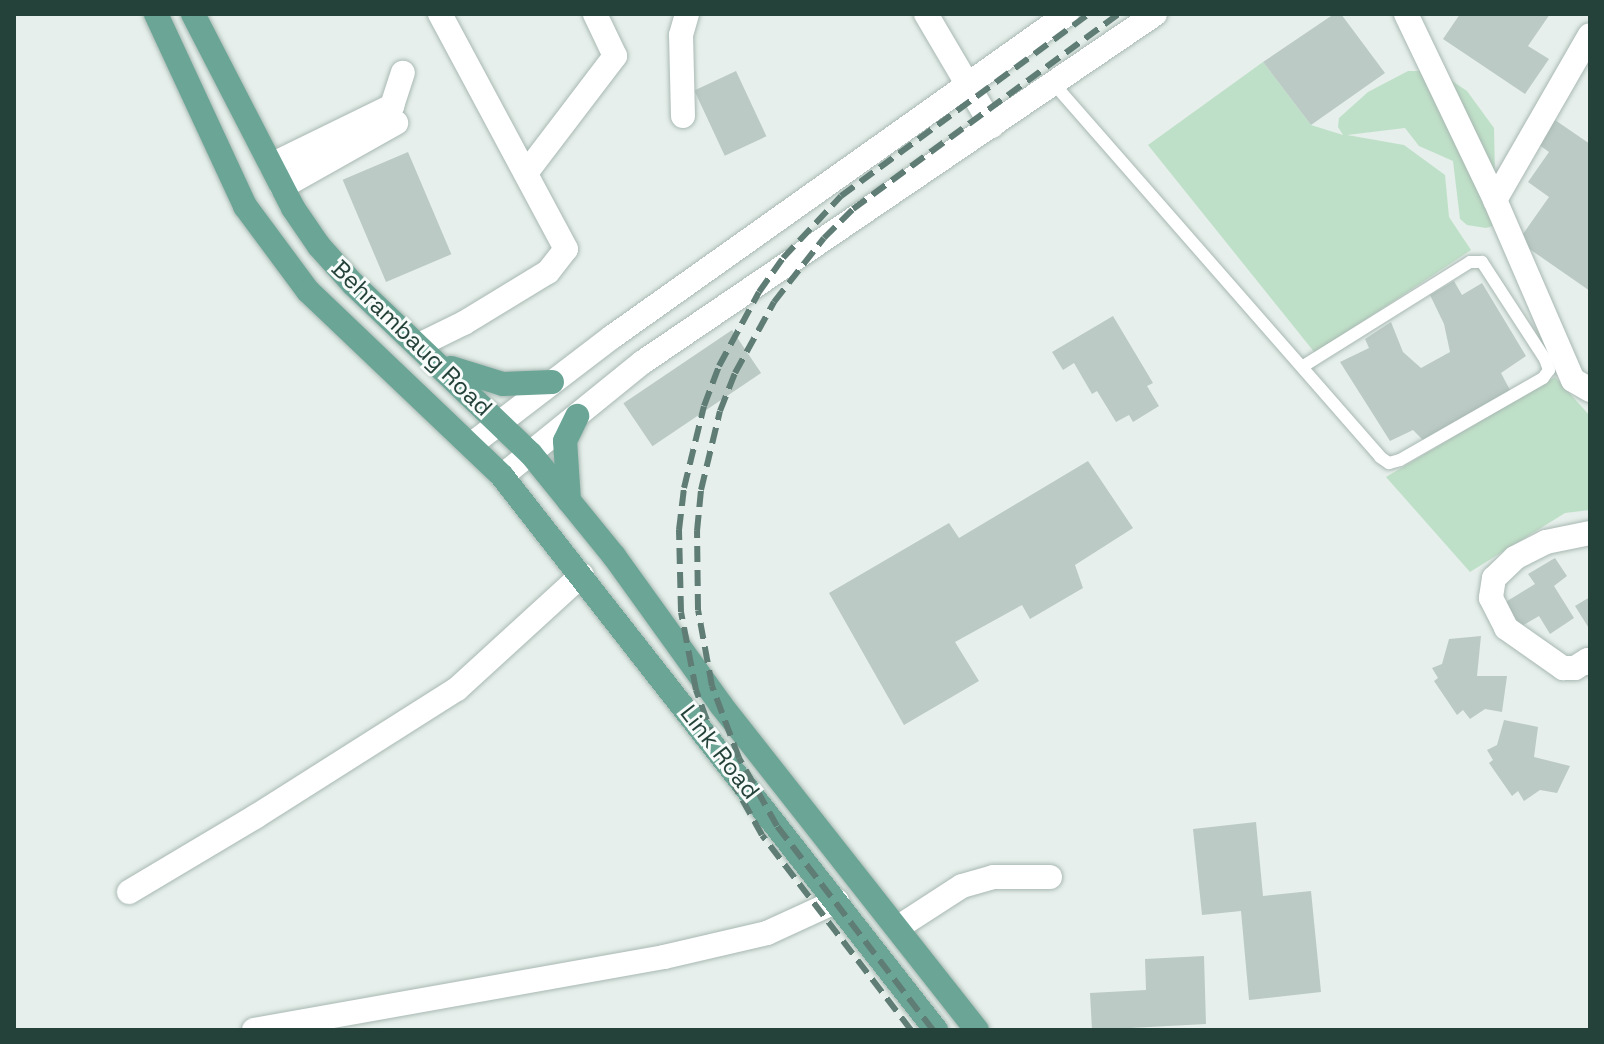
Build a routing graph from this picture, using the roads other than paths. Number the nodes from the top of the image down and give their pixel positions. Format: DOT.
graph roads {
  1 [pos="156,14"];
  2 [pos="193,14"];
  3 [pos="440,14"];
  4 [pos="595,14"];
  5 [pos="687,14"];
  6 [pos="926,14"];
  7 [pos="1067,14"];
  8 [pos="1155,14"];
  9 [pos="1406,14"];
  10 [pos="1590,35"];
  11 [pos="403,73"];
  12 [pos="969,83"];
  13 [pos="1054,84"];
  14 [pos="683,116"];
  15 [pos="396,123"];
  16 [pos="992,126"];
  17 [pos="526,173"];
  18 [pos="276,176"];
  19 [pos="1495,200"];
  20 [pos="419,345"];
  21 [pos="437,363"];
  22 [pos="1302,367"];
  23 [pos="552,382"];
  24 [pos="1590,390"];
  25 [pos="577,416"];
  26 [pos="500,422"];
  27 [pos="472,444"];
  28 [pos="531,454"];
  29 [pos="502,476"];
  30 [pos="561,492"];
  31 [pos="1590,533"];
  32 [pos="582,575"];
  33 [pos="1590,663"];
  34 [pos="1050,877"];
  35 [pos="129,892"];
  36 [pos="837,901"];
  37 [pos="897,928"];
  38 [pos="254,1030"];
  39 [pos="936,1030"];
  40 [pos="977,1030"];
  1 -- 27 [label="main road, Behrambaug Road"];
  2 -- 18 [label="main road, Behrambaug Road"];
  3 -- 17 [label="street"];
  4 -- 17 [label="street"];
  5 -- 14 [label="street"];
  6 -- 12 [label="street"];
  7 -- 12 [label="street"];
  8 -- 13 [label="street"];
  9 -- 19 [label="street"];
  10 -- 19 [label="street"];
  11 -- 18 [label="street"];
  12 -- 16 [label="street"];
  12 -- 23 [label="street"];
  13 -- 16 [label="street"];
  13 -- 22 [label="lane"];
  15 -- 18 [label="street"];
  16 -- 25 [label="street"];
  17 -- 20 [label="street"];
  18 -- 20 [label="main road, Behrambaug Road"];
  19 -- 24 [label="street"];
  20 -- 21 [label="main road, Behrambaug Road"];
  21 -- 23 [label="main road"];
  21 -- 26 [label="main road, Behrambaug Road"];
  22 -- 22 [label="lane"];
  23 -- 26 [label="street"];
  25 -- 28 [label="street"];
  25 -- 30 [label="main road"];
  26 -- 27 [label="street"];
  26 -- 28 [label="main road, Behrambaug Road"];
  27 -- 29 [label="main road, Behrambaug Road"];
  28 -- 29 [label="street"];
  28 -- 30 [label="main road, Behrambaug Road"];
  29 -- 32 [label="main road, Link Road"];
  30 -- 37 [label="main road, Link Road"];
  31 -- 33 [label="street"];
  32 -- 35 [label="street"];
  32 -- 36 [label="main road, Link Road"];
  34 -- 37 [label="street"];
  36 -- 38 [label="street"];
  36 -- 39 [label="main road, Link Road"];
  37 -- 40 [label="main road, Link Road"];
}
